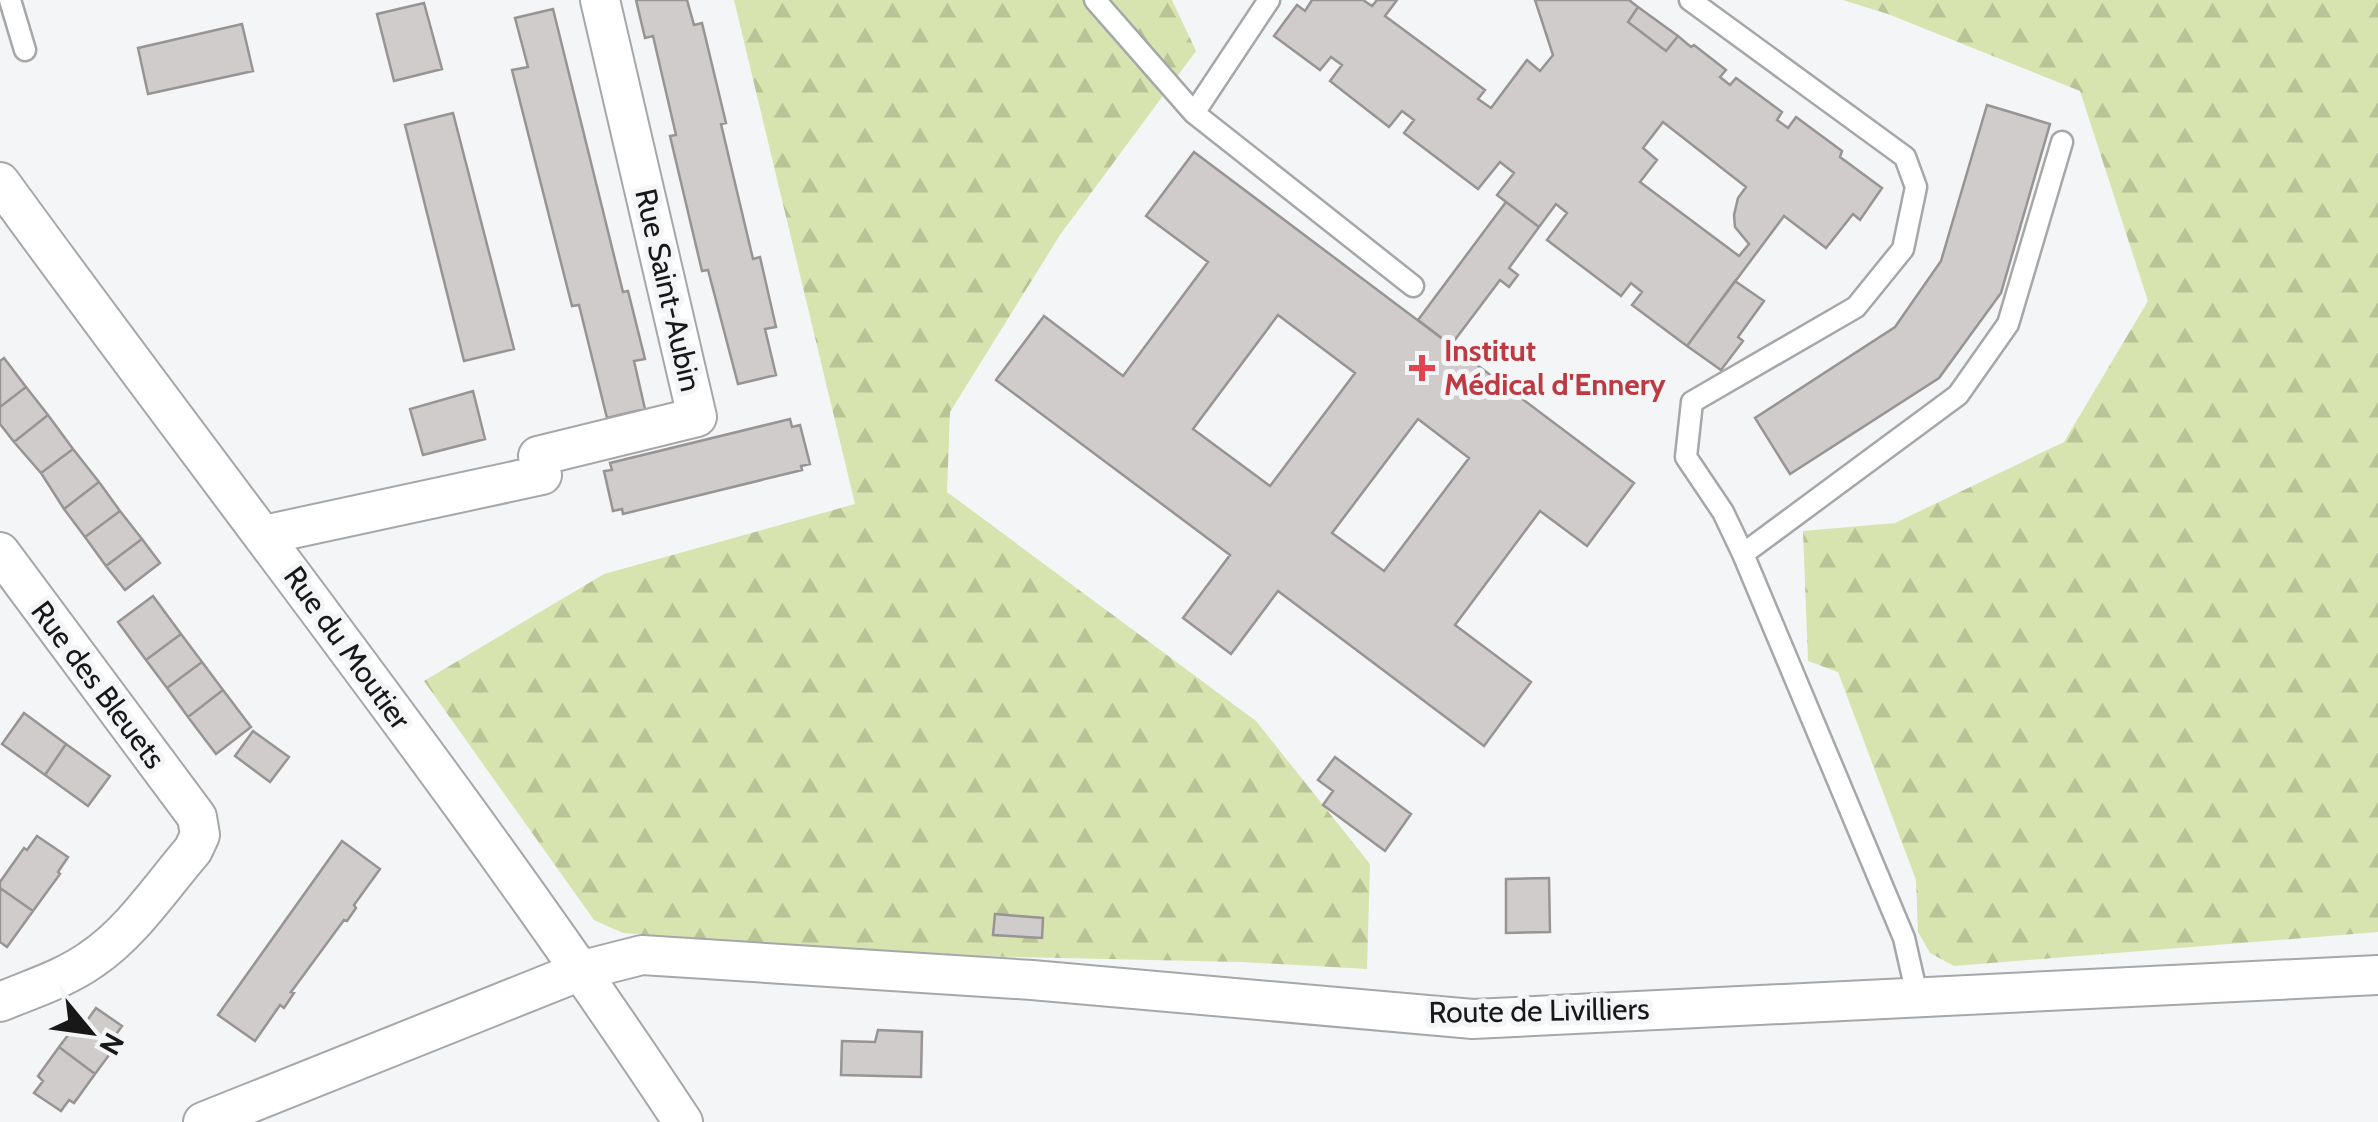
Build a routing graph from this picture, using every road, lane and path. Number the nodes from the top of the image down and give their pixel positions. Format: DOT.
graph roads {
  1 [pos="10,0"];
  2 [pos="600,0"];
  3 [pos="1095,0"];
  4 [pos="1268,0"];
  5 [pos="1690,0"];
  6 [pos="26,50"];
  7 [pos="1194,113"];
  8 [pos="2062,142"];
  9 [pos="0,182"];
  10 [pos="1413,286"];
  11 [pos="264,535"];
  12 [pos="0,552"];
  13 [pos="1743,554"];
  14 [pos="583,970"];
  15 [pos="2378,975"];
  16 [pos="1917,995"];
  17 [pos="0,1002"];
  18 [pos="203,1122"];
  19 [pos="684,1122"];
  1 -- 6 [label="lane"];
  2 -- 11 [label="street, Rue Saint-Aubin"];
  3 -- 7 [label="lane"];
  4 -- 7 [label="lane"];
  5 -- 13 [label="lane"];
  7 -- 10 [label="lane"];
  8 -- 13 [label="lane"];
  9 -- 11 [label="street, Rue du Moutier"];
  11 -- 14 [label="street, Rue du Moutier"];
  12 -- 17 [label="street, Rue des Bleuets"];
  13 -- 16 [label="lane"];
  14 -- 16 [label="street, Route de Livilliers"];
  14 -- 18 [label="street, Route de Livilliers"];
  14 -- 19 [label="street, Rue du Moutier"];
  15 -- 16 [label="street, Route de Livilliers"];
}
